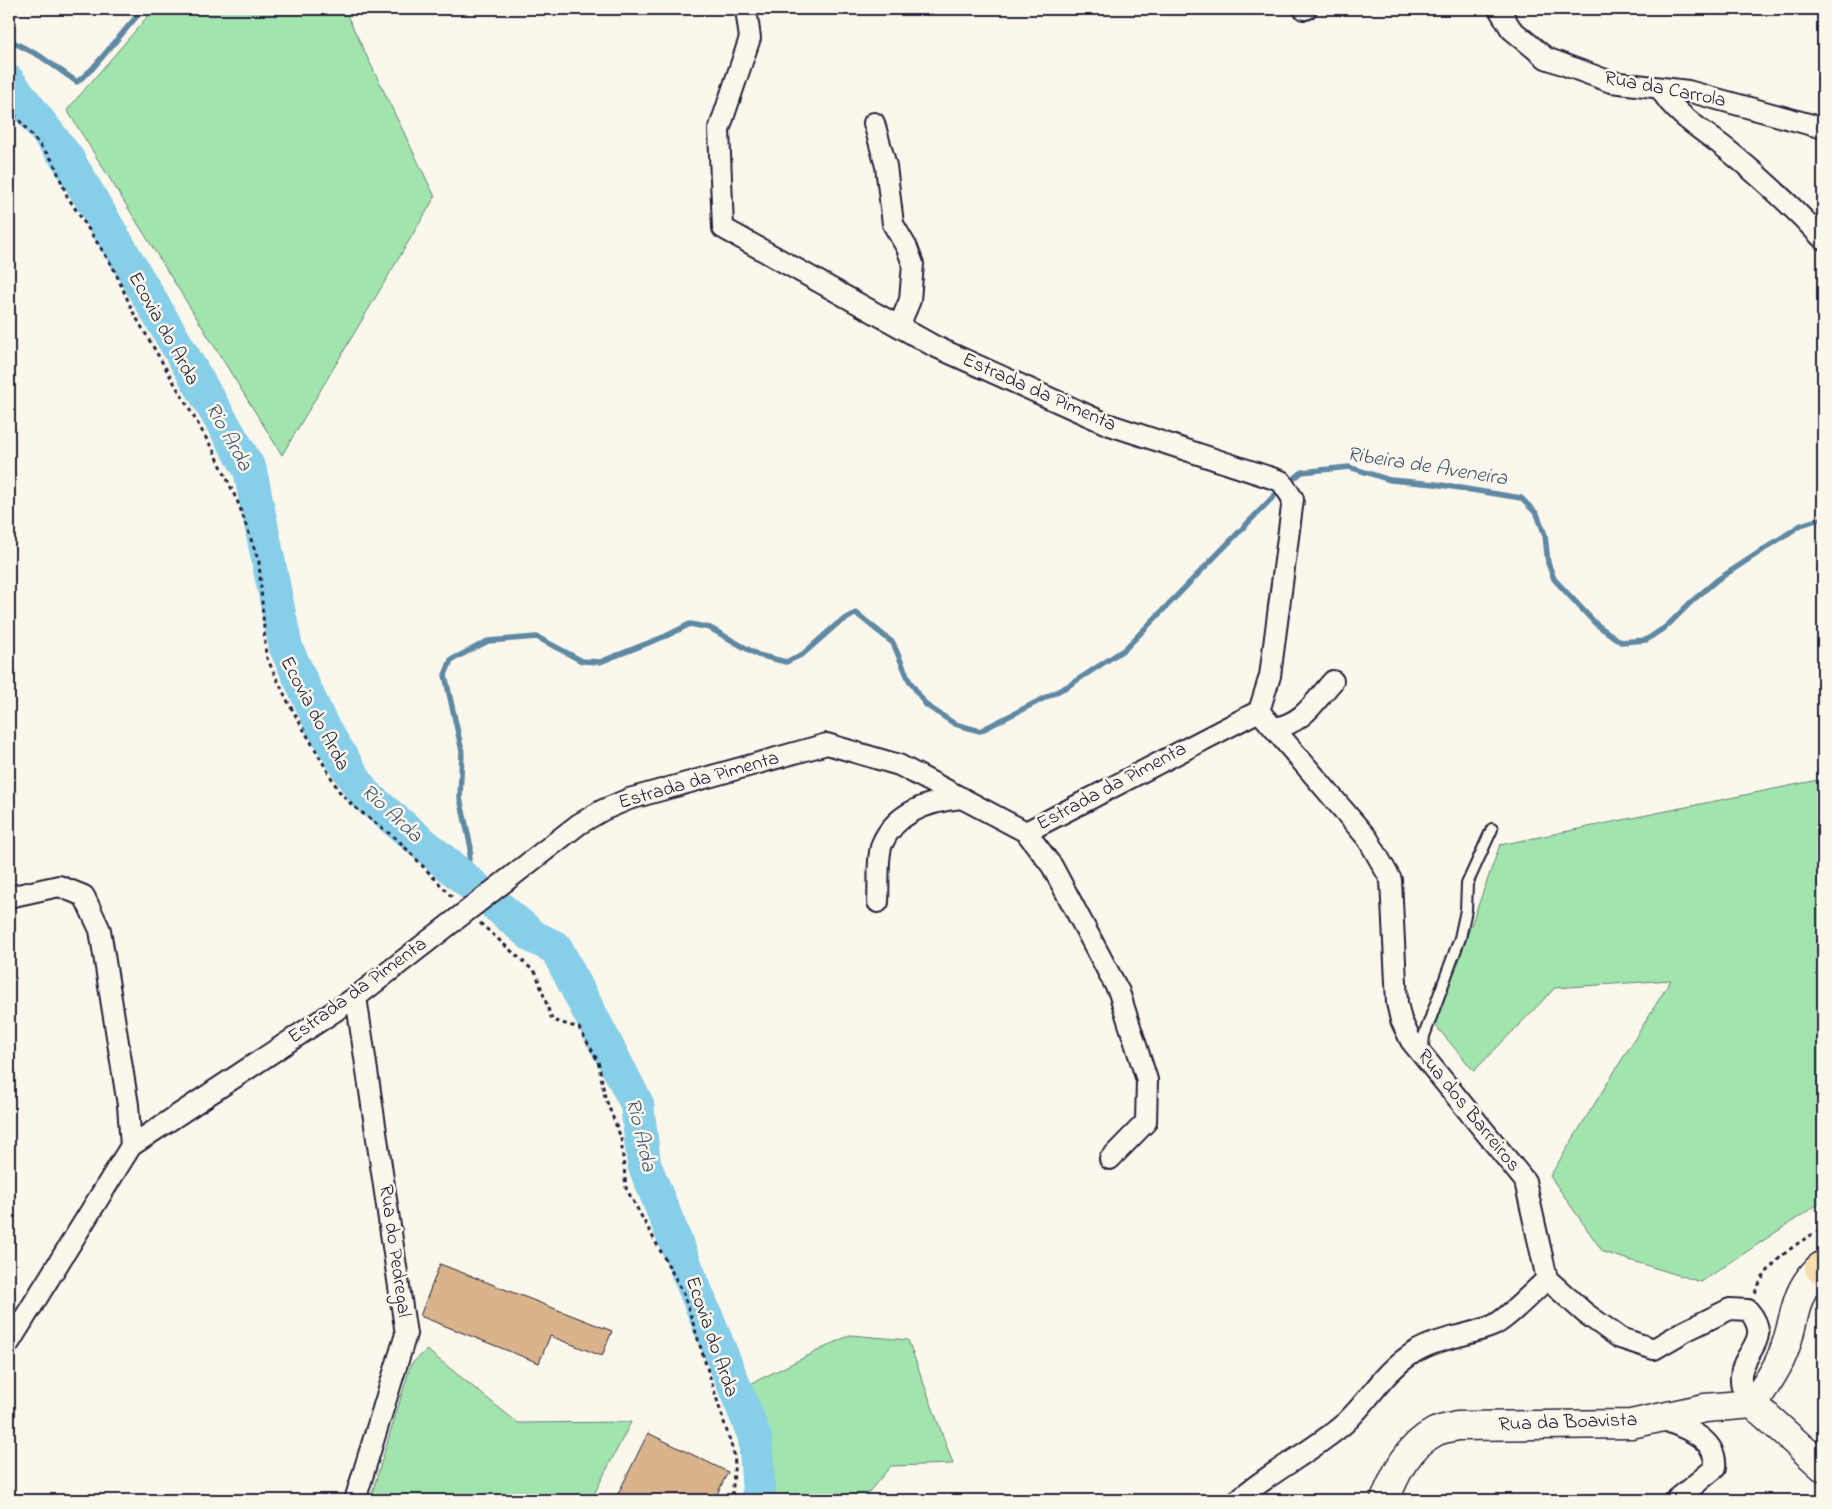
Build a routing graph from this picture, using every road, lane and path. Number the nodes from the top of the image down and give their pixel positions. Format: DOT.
graph roads {
  1 [pos="746,9"];
  2 [pos="1499,9"];
  3 [pos="1660,88"];
  4 [pos="9,108"];
  5 [pos="874,123"];
  6 [pos="1823,128"];
  7 [pos="1823,239"];
  8 [pos="899,326"];
  9 [pos="1333,681"];
  10 [pos="1259,711"];
  11 [pos="1274,728"];
  12 [pos="962,798"];
  13 [pos="1492,829"];
  14 [pos="1026,832"];
  15 [pos="9,898"];
  16 [pos="878,902"];
  17 [pos="468,910"];
  18 [pos="356,996"];
  19 [pos="1422,1055"];
  20 [pos="131,1146"];
  21 [pos="1110,1159"];
  22 [pos="1823,1229"];
  23 [pos="1822,1267"];
  24 [pos="1547,1279"];
  25 [pos="1748,1310"];
  26 [pos="9,1343"];
  27 [pos="1752,1404"];
  28 [pos="1659,1418"];
  29 [pos="1823,1467"];
  30 [pos="355,1500"];
  31 [pos="732,1500"];
  32 [pos="1238,1500"];
  33 [pos="1384,1500"];
  34 [pos="1676,1500"];
  1 -- 8 [label="street, Estrada da Pimenta"];
  2 -- 3 [label="street, Rua da Carrola"];
  3 -- 6 [label="street, Rua da Carrola"];
  3 -- 7 [label="street"];
  4 -- 17 [label="path, Ecovia do Arda"];
  5 -- 8 [label="street"];
  8 -- 10 [label="street, Estrada da Pimenta"];
  9 -- 11 [label="street"];
  10 -- 11 [label="street, Rua dos Barreiros"];
  10 -- 14 [label="street, Estrada da Pimenta"];
  11 -- 19 [label="street, Rua dos Barreiros"];
  12 -- 14 [label="street, Estrada da Pimenta"];
  12 -- 16 [label="street"];
  12 -- 17 [label="street, Estrada da Pimenta"];
  13 -- 19 [label="lane"];
  14 -- 21 [label="street"];
  15 -- 20 [label="street"];
  17 -- 18 [label="street, Estrada da Pimenta"];
  17 -- 31 [label="path, Ecovia do Arda"];
  18 -- 20 [label="street, Estrada da Pimenta"];
  18 -- 30 [label="street, Rua do Pedregal"];
  19 -- 24 [label="street, Rua dos Barreiros"];
  20 -- 26 [label="street, Estrada da Pimenta"];
  22 -- 25 [label="path"];
  23 -- 27 [label="street"];
  24 -- 25 [label="street"];
  24 -- 32 [label="street"];
  25 -- 27 [label="street"];
  27 -- 28 [label="street, Rua da Boavista"];
  27 -- 29 [label="street"];
  28 -- 33 [label="street, Rua da Boavista"];
  28 -- 34 [label="street"];
}
